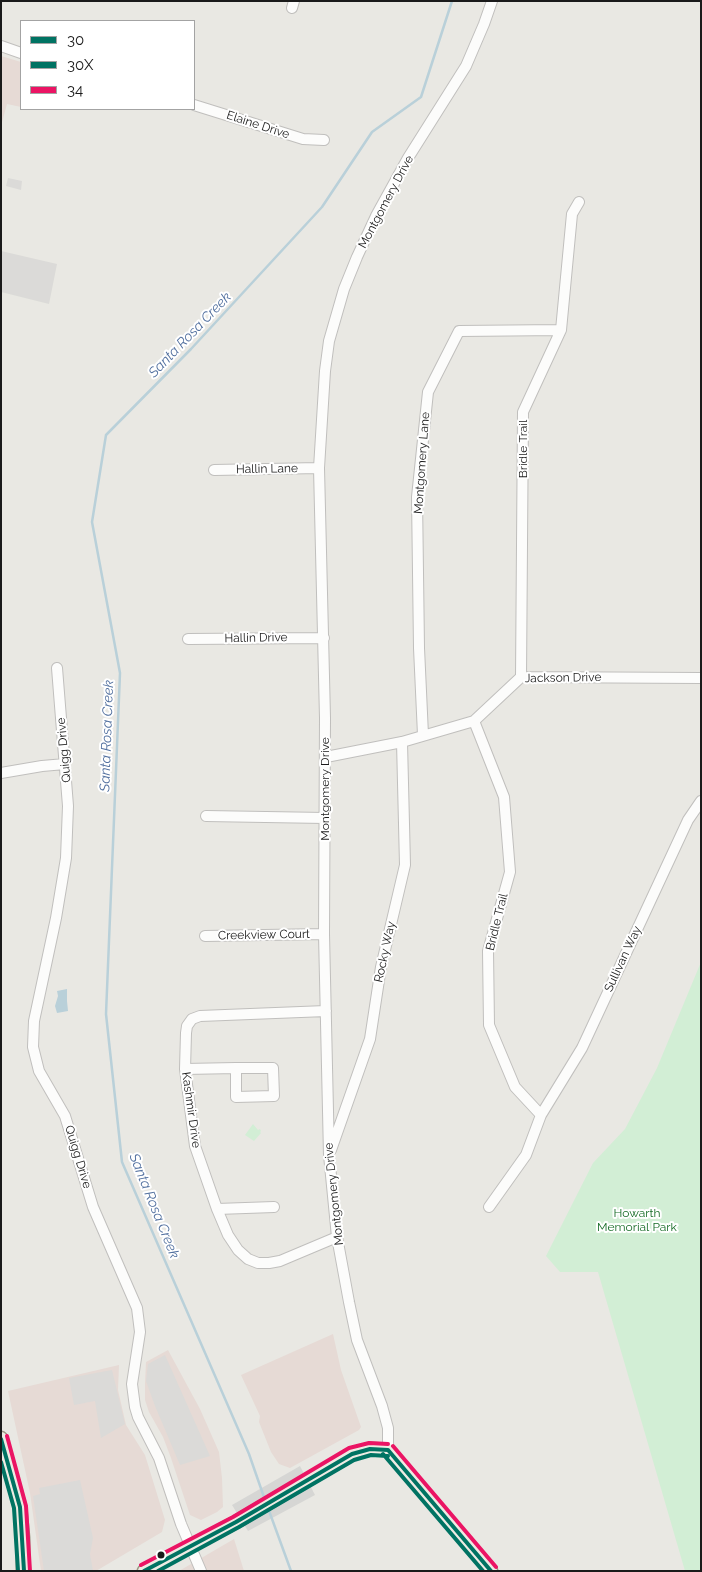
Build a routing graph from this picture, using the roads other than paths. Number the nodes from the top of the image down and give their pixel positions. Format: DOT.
graph roads {
  1 [pos="492,1"];
  2 [pos="1,46"];
  3 [pos="20,53"];
  4 [pos="195,105"];
  5 [pos="324,140"];
  6 [pos="579,202"];
  7 [pos="561,330"];
  8 [pos="319,468"];
  9 [pos="214,470"];
  10 [pos="324,638"];
  11 [pos="188,639"];
  12 [pos="56,668"];
  13 [pos="521,677"];
  14 [pos="701,678"];
  15 [pos="474,721"];
  16 [pos="423,735"];
  17 [pos="402,742"];
  18 [pos="326,756"];
  19 [pos="66,764"];
  20 [pos="1,773"];
  21 [pos="701,801"];
  22 [pos="206,816"];
  23 [pos="325,818"];
  24 [pos="324,934"];
  25 [pos="204,936"];
  26 [pos="326,1011"];
  27 [pos="236,1068"];
  28 [pos="185,1069"];
  29 [pos="541,1115"];
  30 [pos="329,1156"];
  31 [pos="274,1207"];
  32 [pos="489,1208"];
  33 [pos="217,1209"];
  34 [pos="337,1237"];
  35 [pos="1,1438"];
  36 [pos="388,1450"];
  37 [pos="190,1546"];
  38 [pos="24,1570"];
  39 [pos="144,1571"];
  40 [pos="201,1571"];
  41 [pos="490,1571"];
  1 -- 8 [label="street, Montgomery Drive"];
  2 -- 3 [label="street"];
  4 -- 5 [label="street, Elaine Drive"];
  6 -- 7 [label="street, Bridle Trail"];
  7 -- 13 [label="street, Bridle Trail"];
  7 -- 16 [label="street, Montgomery Lane"];
  8 -- 9 [label="street, Hallin Lane"];
  8 -- 10 [label="street, Montgomery Drive"];
  10 -- 11 [label="street, Hallin Drive"];
  10 -- 18 [label="street, Montgomery Drive"];
  12 -- 19 [label="street, Quigg Drive"];
  13 -- 14 [label="street, Jackson Drive"];
  13 -- 15 [label="street, Jackson Drive"];
  15 -- 16 [label="street, Jackson Drive"];
  15 -- 29 [label="street, Bridle Trail"];
  16 -- 17 [label="street, Jackson Drive"];
  17 -- 18 [label="street, Jackson Drive"];
  17 -- 30 [label="street, Rocky Way"];
  18 -- 23 [label="street, Montgomery Drive"];
  19 -- 20 [label="street"];
  19 -- 37 [label="street, Quigg Drive"];
  21 -- 29 [label="street, Sullivan Way"];
  22 -- 23 [label="street"];
  23 -- 24 [label="street, Montgomery Drive"];
  24 -- 25 [label="street, Creekview Court"];
  24 -- 26 [label="street, Montgomery Drive"];
  26 -- 28 [label="street, Kashmir Drive"];
  26 -- 30 [label="street, Montgomery Drive"];
  27 -- 27 [label="street"];
  27 -- 28 [label="street"];
  28 -- 33 [label="street, Kashmir Drive"];
  29 -- 32 [label="street, Sullivan Way"];
  30 -- 34 [label="street, Montgomery Drive"];
  31 -- 33 [label="street"];
  33 -- 34 [label="street, Kashmir Drive"];
  34 -- 36 [label="street, Montgomery Drive"];
  35 -- 38 [label="main road"];
  36 -- 37 [label="main road"];
  36 -- 41 [label="main road"];
  37 -- 39 [label="main road"];
  37 -- 40 [label="street, Quigg Drive"];
}
